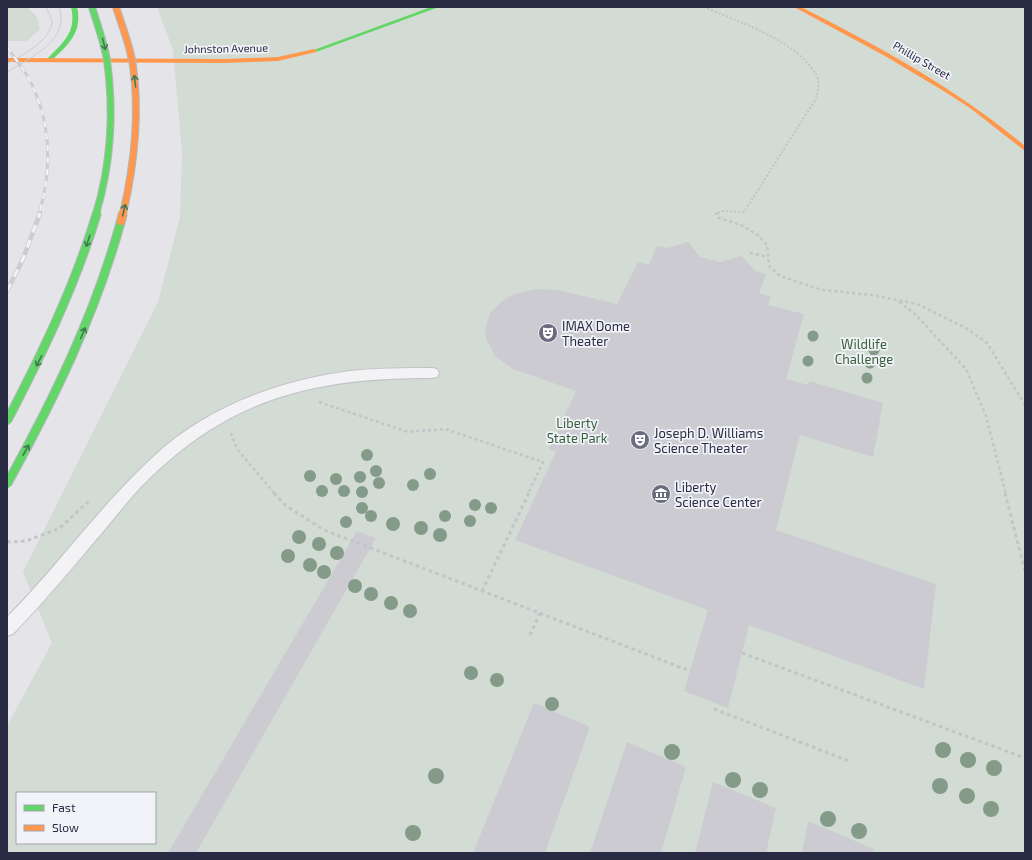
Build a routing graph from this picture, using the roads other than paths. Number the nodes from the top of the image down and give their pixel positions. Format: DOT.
graph roads {
  1 [pos="74,7"];
  2 [pos="92,7"];
  3 [pos="116,7"];
  4 [pos="436,7"];
  5 [pos="797,7"];
  6 [pos="7,60"];
  7 [pos="49,60"];
  8 [pos="1025,149"];
  9 [pos="432,373"];
  10 [pos="7,421"];
  11 [pos="7,484"];
  12 [pos="7,628"];
  1 -- 7 [label="main road"];
  2 -- 10 [label="main road, one-way, bridge"];
  11 -- 3 [label="main road, one-way, bridge"];
  4 -- 7 [label="main road, Johnston Avenue"];
  5 -- 8 [label="main road, Phillip Street"];
  6 -- 7 [label="main road, Johnston Avenue"];
  9 -- 12 [label="lane"];
}
